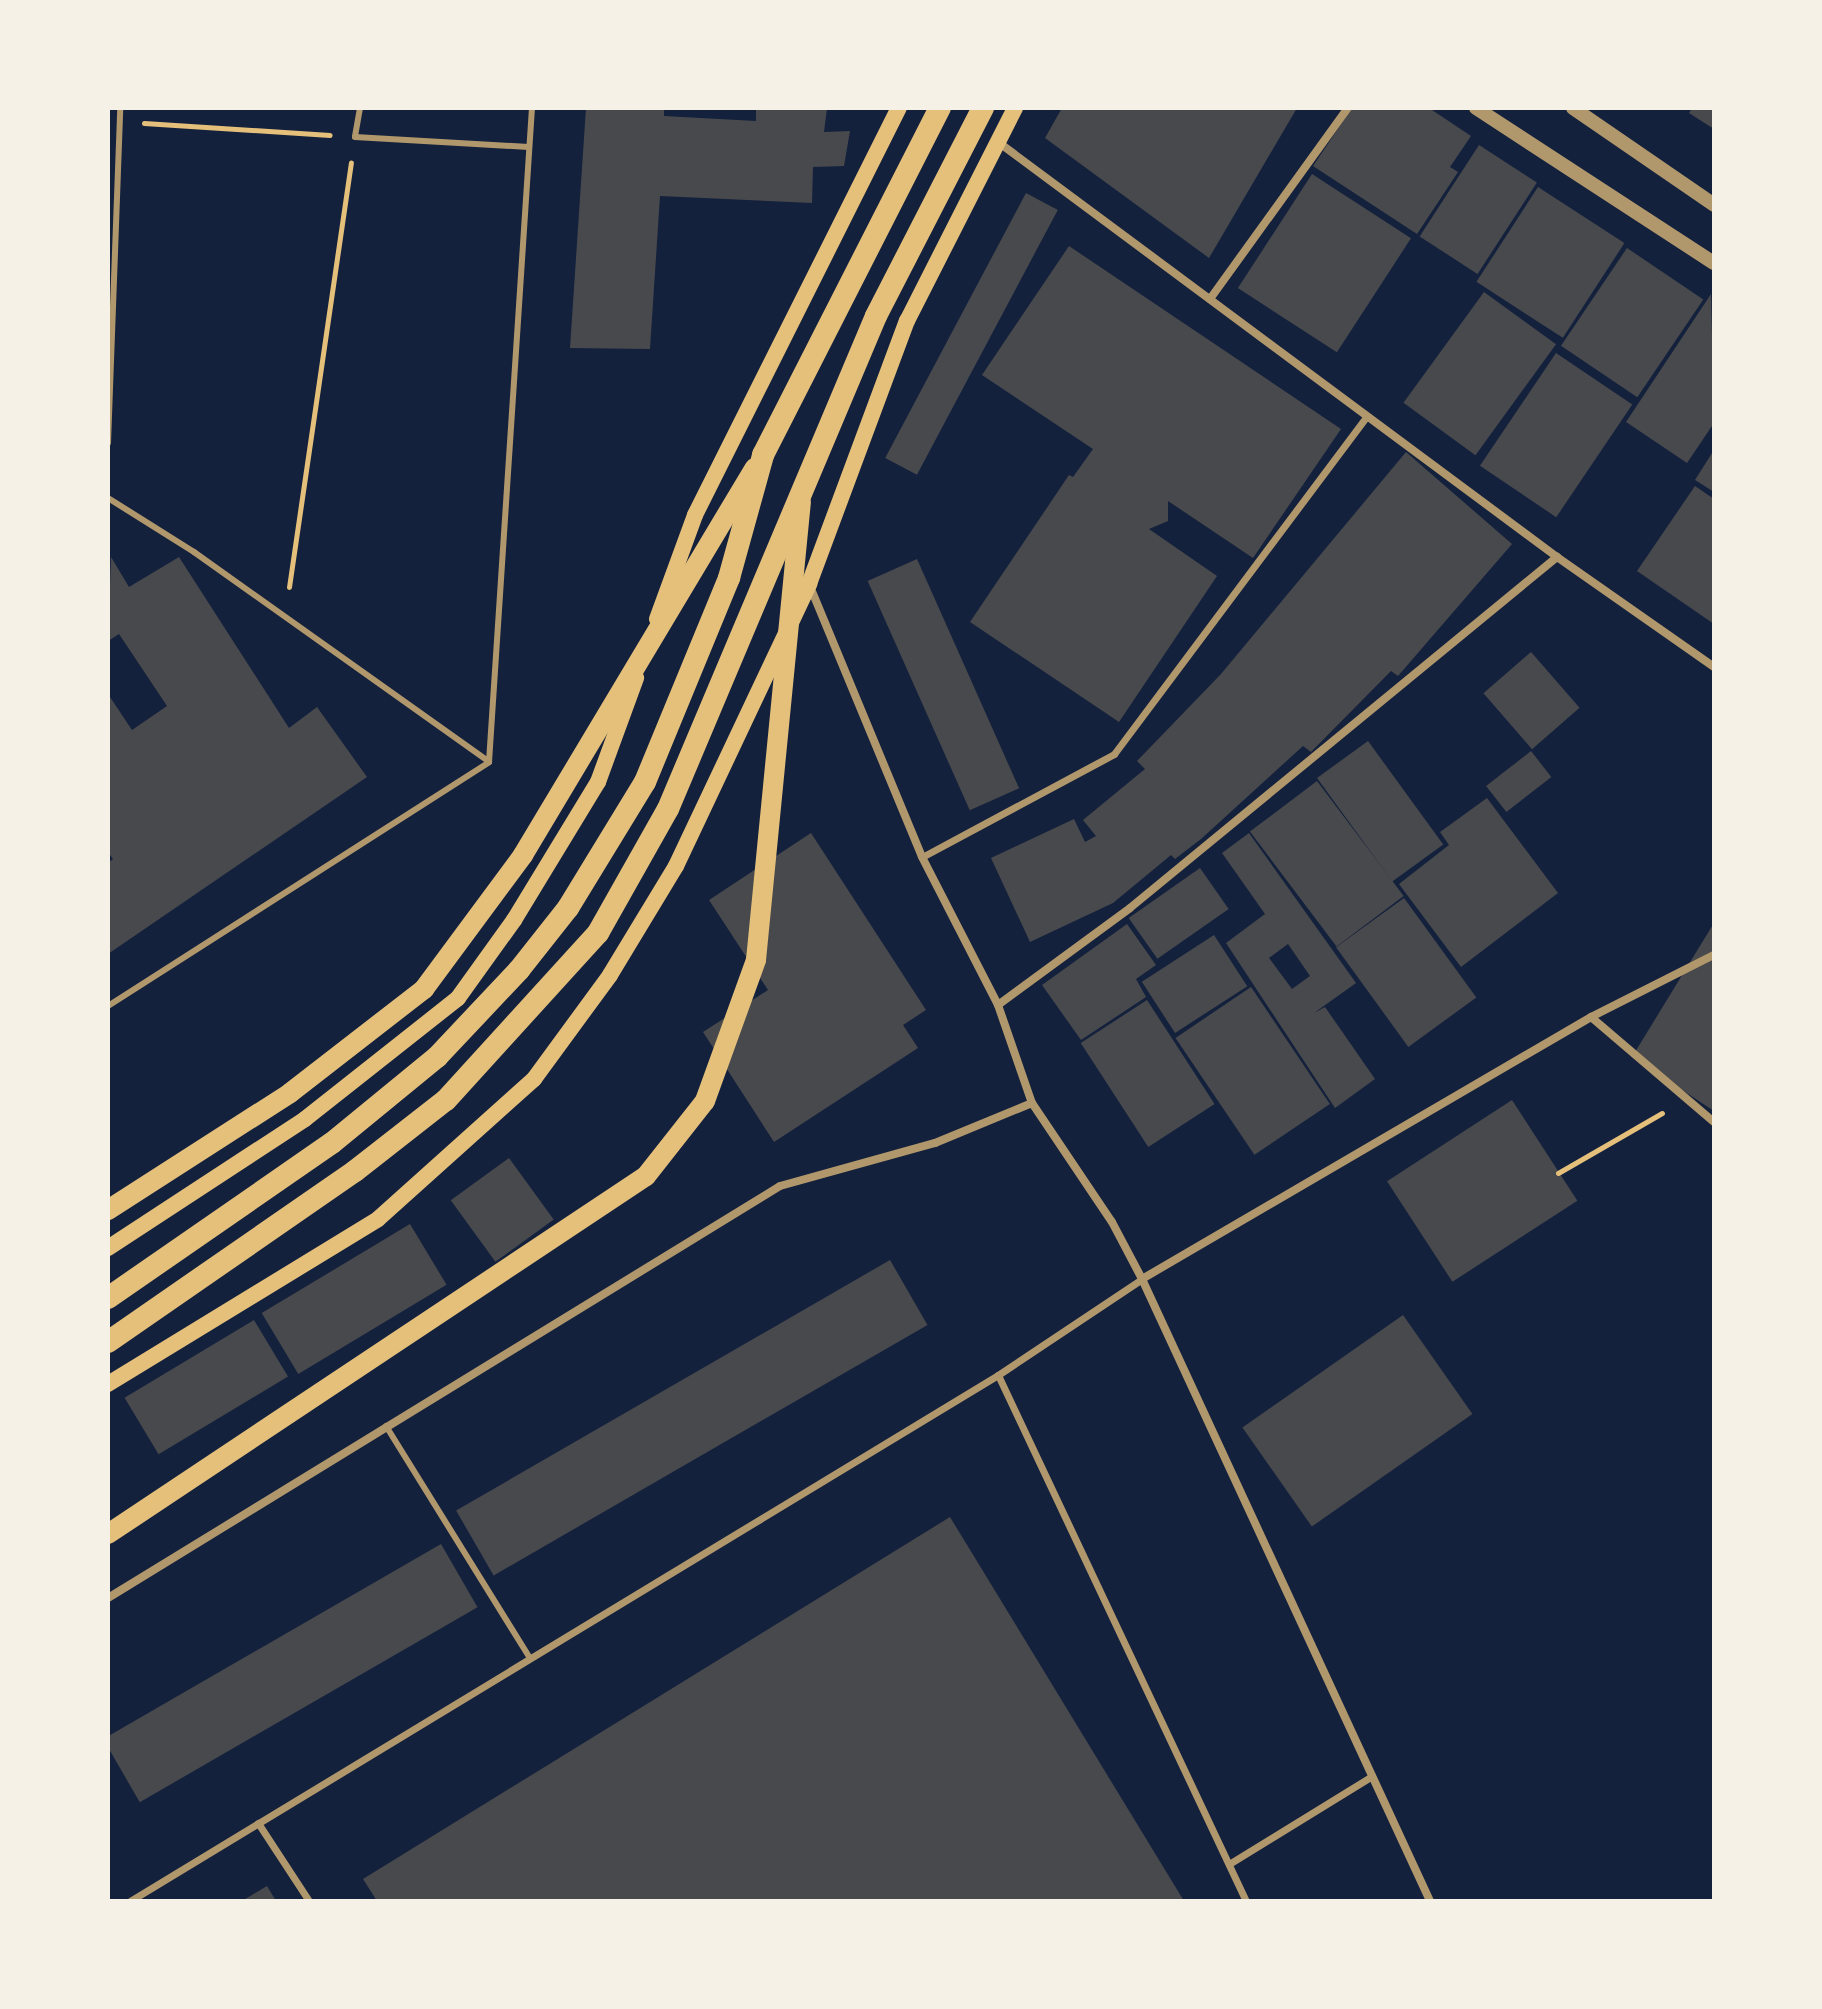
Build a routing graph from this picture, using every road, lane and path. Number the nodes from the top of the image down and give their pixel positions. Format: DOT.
graph roads {
  1 [pos="120,108"];
  2 [pos="360,108"];
  3 [pos="532,108"];
  4 [pos="899,108"];
  5 [pos="940,108"];
  6 [pos="983,108"];
  7 [pos="1015,108"];
  8 [pos="1348,108"];
  9 [pos="1476,108"];
  10 [pos="1573,108"];
  11 [pos="119,121"];
  12 [pos="355,137"];
  13 [pos="997,142"];
  14 [pos="529,147"];
  15 [pos="1714,205"];
  16 [pos="1714,263"];
  17 [pos="1210,299"];
  18 [pos="1367,416"];
  19 [pos="108,443"];
  20 [pos="763,455"];
  21 [pos="803,479"];
  22 [pos="108,498"];
  23 [pos="1557,557"];
  24 [pos="809,584"];
  25 [pos="285,617"];
  26 [pos="1714,667"];
  27 [pos="489,762"];
  28 [pos="922,857"];
  29 [pos="1714,955"];
  30 [pos="998,1005"];
  31 [pos="108,1006"];
  32 [pos="1591,1017"];
  33 [pos="1687,1099"];
  34 [pos="1032,1103"];
  35 [pos="1714,1122"];
  36 [pos="1558,1173"];
  37 [pos="108,1210"];
  38 [pos="108,1248"];
  39 [pos="1142,1279"];
  40 [pos="108,1298"];
  41 [pos="108,1342"];
  42 [pos="998,1375"];
  43 [pos="108,1384"];
  44 [pos="386,1426"];
  45 [pos="116,1529"];
  46 [pos="108,1598"];
  47 [pos="530,1658"];
  48 [pos="1372,1776"];
  49 [pos="258,1823"];
  50 [pos="1229,1864"];
  51 [pos="130,1901"];
  52 [pos="309,1901"];
  53 [pos="1246,1901"];
  54 [pos="1430,1901"];
  1 -- 11 [label="lane"];
  2 -- 12 [label="lane"];
  3 -- 14 [label="lane"];
  4 -- 38 [label="main road"];
  5 -- 20 [label="highway"];
  6 -- 21 [label="highway"];
  7 -- 13 [label="main road"];
  8 -- 17 [label="street"];
  9 -- 16 [label="street"];
  10 -- 15 [label="street"];
  11 -- 12 [label="path"];
  11 -- 19 [label="lane"];
  12 -- 14 [label="lane"];
  12 -- 25 [label="path"];
  13 -- 17 [label="street"];
  13 -- 24 [label="main road"];
  14 -- 27 [label="lane"];
  17 -- 18 [label="street"];
  18 -- 23 [label="street"];
  18 -- 28 [label="street"];
  20 -- 37 [label="main road"];
  20 -- 40 [label="highway"];
  21 -- 41 [label="highway"];
  21 -- 45 [label="main road"];
  22 -- 25 [label="lane"];
  23 -- 26 [label="street"];
  23 -- 30 [label="street"];
  24 -- 28 [label="street"];
  24 -- 43 [label="main road"];
  25 -- 27 [label="lane"];
  27 -- 31 [label="lane"];
  28 -- 30 [label="street"];
  29 -- 32 [label="street"];
  30 -- 34 [label="street"];
  32 -- 33 [label="street"];
  32 -- 39 [label="street"];
  33 -- 35 [label="street"];
  33 -- 36 [label="path"];
  34 -- 39 [label="street"];
  34 -- 44 [label="street"];
  39 -- 42 [label="street"];
  39 -- 48 [label="street"];
  42 -- 47 [label="street"];
  42 -- 50 [label="street"];
  44 -- 46 [label="street"];
  44 -- 47 [label="lane"];
  47 -- 49 [label="street"];
  48 -- 50 [label="street"];
  48 -- 54 [label="street"];
  49 -- 51 [label="street"];
  49 -- 52 [label="street"];
  50 -- 53 [label="street"];
}
